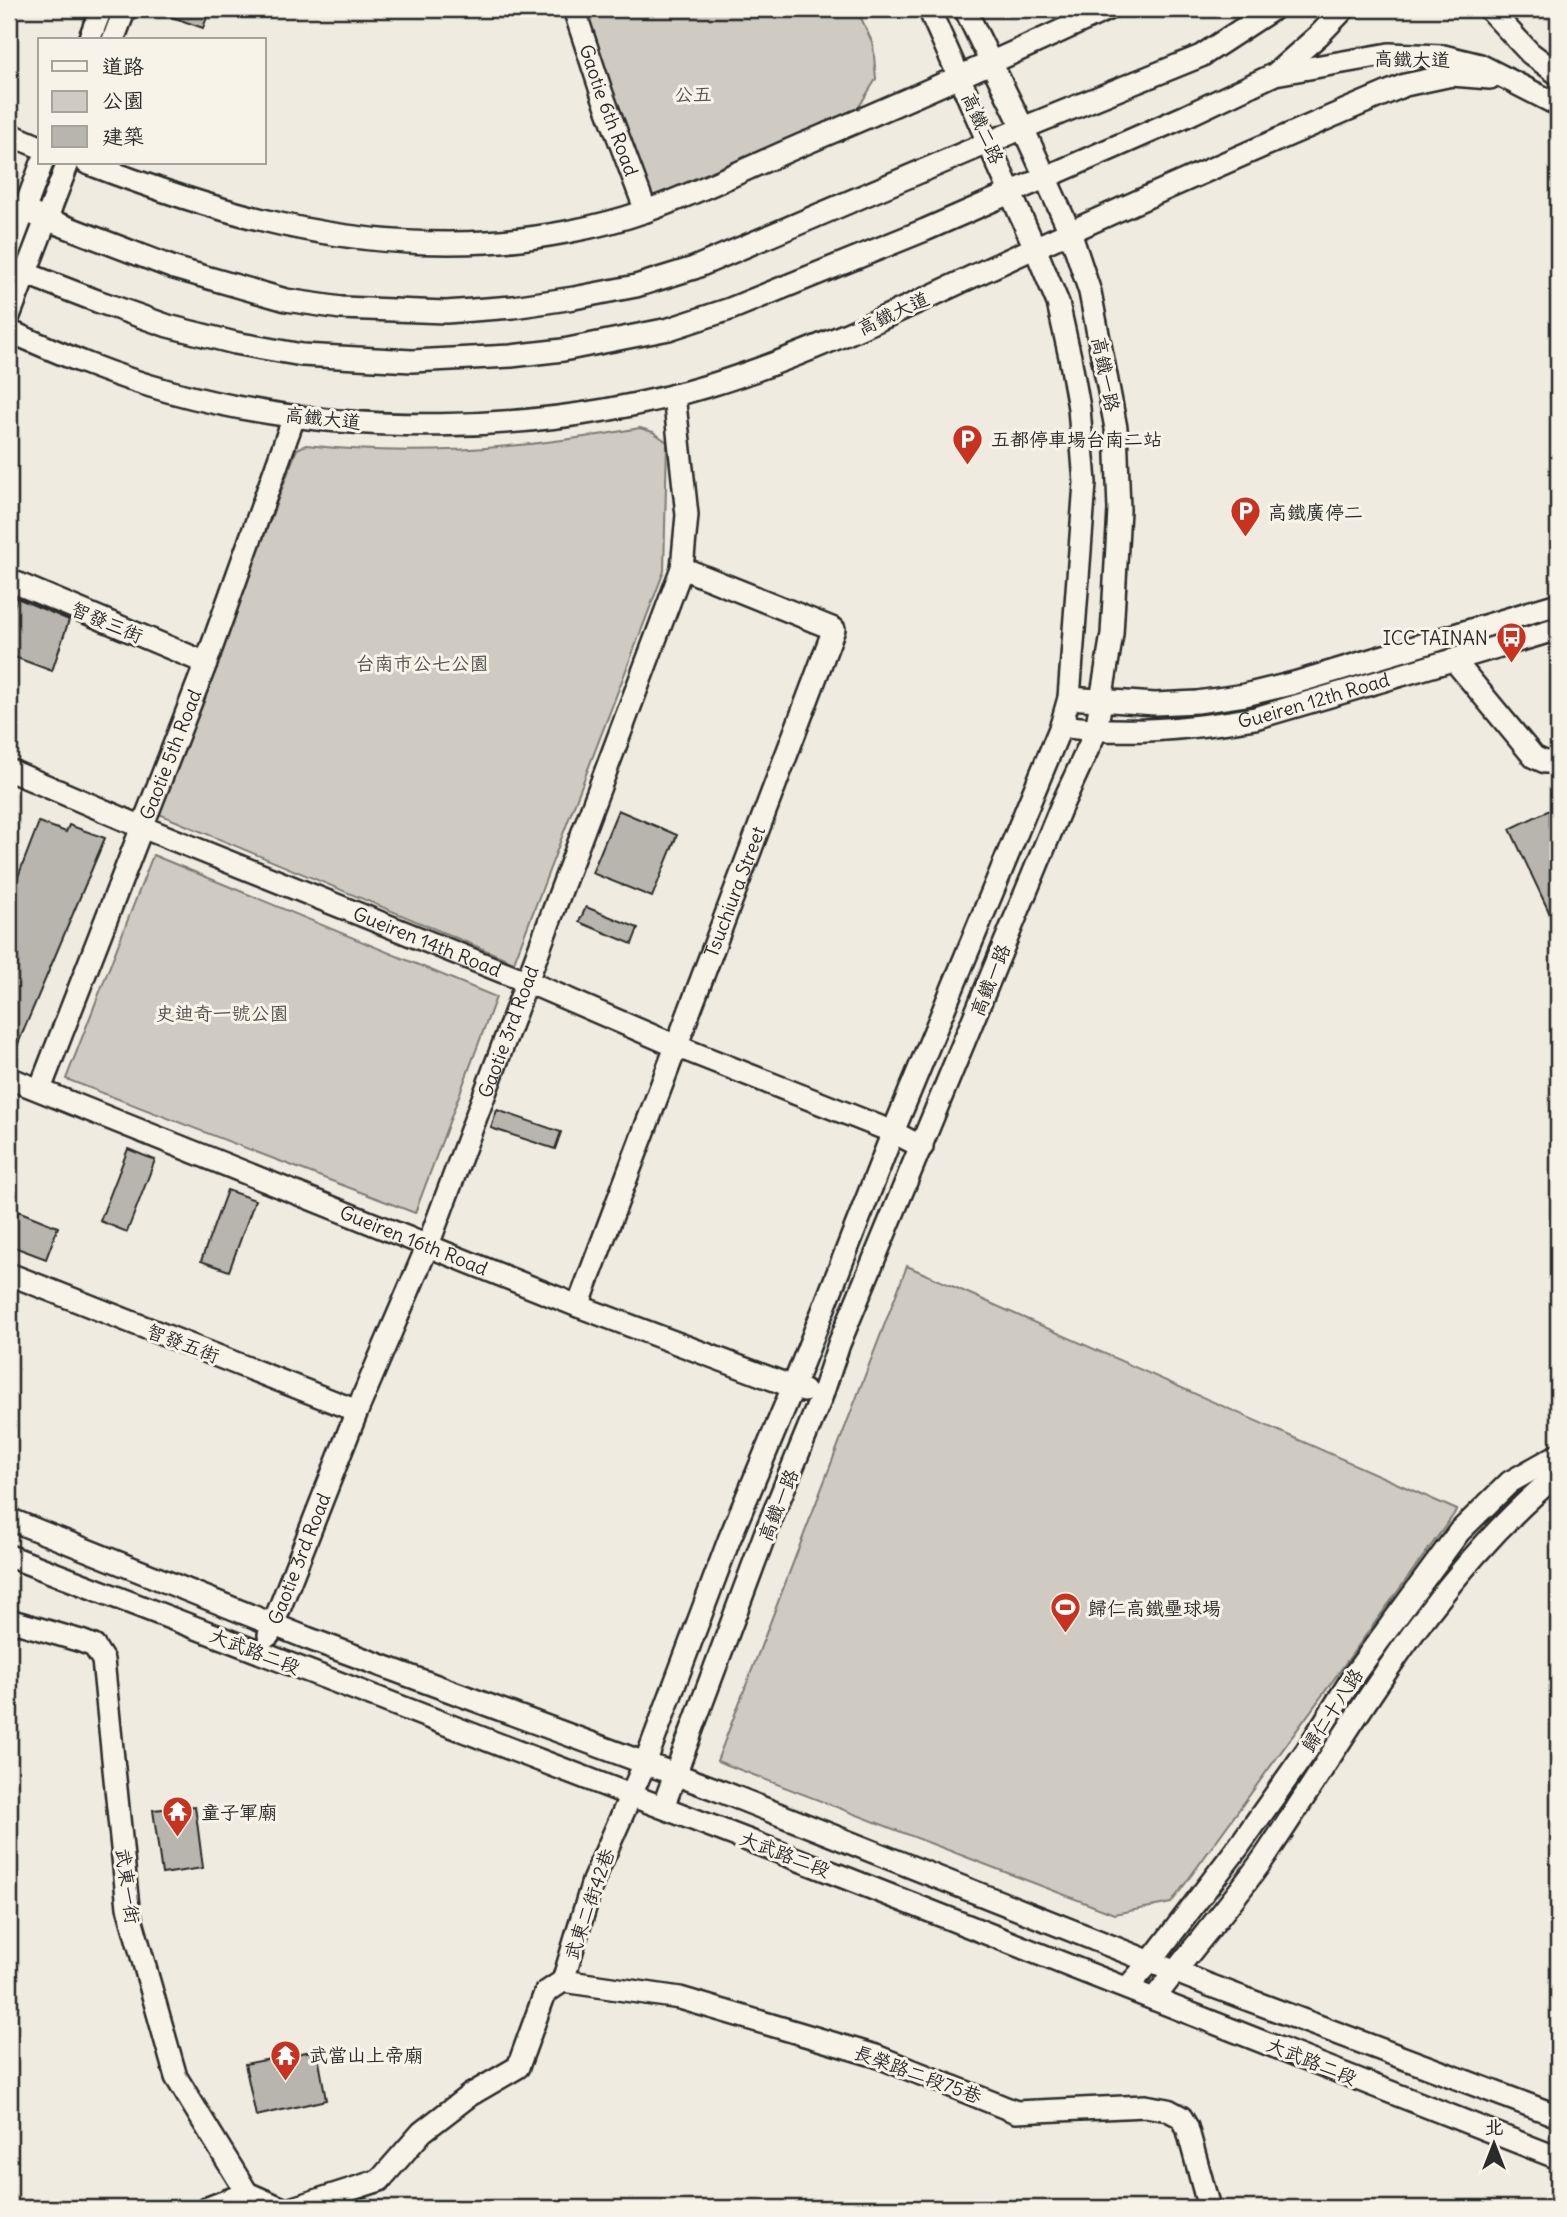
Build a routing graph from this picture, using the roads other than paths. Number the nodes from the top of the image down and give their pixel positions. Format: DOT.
graph roads {
  1 [pos="101,9"];
  2 [pos="125,9"];
  3 [pos="574,9"];
  4 [pos="929,9"];
  5 [pos="965,9"];
  6 [pos="1108,9"];
  7 [pos="1273,9"];
  8 [pos="1344,9"];
  9 [pos="1489,9"];
  10 [pos="90,38"];
  11 [pos="114,38"];
  12 [pos="991,64"];
  13 [pos="1275,74"];
  14 [pos="1558,74"];
  15 [pos="960,77"];
  16 [pos="1514,80"];
  17 [pos="1558,105"];
  18 [pos="1024,128"];
  19 [pos="9,134"];
  20 [pos="990,143"];
  21 [pos="38,146"];
  22 [pos="41,164"];
  23 [pos="68,164"];
  24 [pos="90,164"];
  25 [pos="1046,177"];
  26 [pos="1012,192"];
  27 [pos="16,208"];
  28 [pos="646,211"];
  29 [pos="46,220"];
  30 [pos="1070,232"];
  31 [pos="1035,247"];
  32 [pos="9,251"];
  33 [pos="17,270"];
  34 [pos="9,316"];
  35 [pos="9,331"];
  36 [pos="674,395"];
  37 [pos="294,417"];
  38 [pos="682,568"];
  39 [pos="9,580"];
  40 [pos="1558,604"];
  41 [pos="1558,629"];
  42 [pos="1453,659"];
  43 [pos="206,663"];
  44 [pos="1069,698"];
  45 [pos="1101,702"];
  46 [pos="1061,726"];
  47 [pos="1096,731"];
  48 [pos="1558,762"];
  49 [pos="9,770"];
  50 [pos="142,827"];
  51 [pos="528,982"];
  52 [pos="676,1046"];
  53 [pos="9,1078"];
  54 [pos="40,1089"];
  55 [pos="892,1132"];
  56 [pos="922,1147"];
  57 [pos="428,1245"];
  58 [pos="9,1274"];
  59 [pos="578,1306"];
  60 [pos="793,1387"];
  61 [pos="821,1398"];
  62 [pos="357,1411"];
  63 [pos="1558,1455"];
  64 [pos="1558,1474"];
  65 [pos="9,1519"];
  66 [pos="9,1556"];
  67 [pos="9,1619"];
  68 [pos="274,1625"];
  69 [pos="262,1653"];
  70 [pos="645,1763"];
  71 [pos="677,1775"];
  72 [pos="630,1795"];
  73 [pos="663,1807"];
  74 [pos="1150,1962"];
  75 [pos="1174,1971"];
  76 [pos="563,1981"];
  77 [pos="1127,1988"];
  78 [pos="1154,1999"];
  79 [pos="1558,2116"];
  80 [pos="1558,2158"];
  81 [pos="247,2193"];
  82 [pos="208,2208"];
  83 [pos="281,2208"];
  84 [pos="293,2208"];
  85 [pos="1209,2208"];
  1 -- 10 [label="street"];
  2 -- 11 [label="street"];
  3 -- 28 [label="street, Gaotie 6th Road"];
  4 -- 15 [label="street, 高鐵二路"];
  5 -- 12 [label="street, 高鐵二路"];
  6 -- 12 [label="street"];
  7 -- 18 [label="street"];
  8 -- 13 [label="street, 高鐵大道"];
  9 -- 14 [label="street"];
  12 -- 15 [label="street"];
  12 -- 18 [label="street, 高鐵二路"];
  13 -- 16 [label="street, 高鐵大道"];
  13 -- 25 [label="street, 高鐵大道"];
  15 -- 20 [label="street, 高鐵二路"];
  15 -- 28 [label="street"];
  16 -- 17 [label="street"];
  16 -- 30 [label="street, 高鐵大道"];
  18 -- 20 [label="street"];
  18 -- 25 [label="street, 高鐵一路"];
  19 -- 21 [label="street"];
  20 -- 26 [label="street, 高鐵二路"];
  20 -- 29 [label="street"];
  22 -- 27 [label="street"];
  23 -- 29 [label="street"];
  24 -- 28 [label="street"];
  25 -- 26 [label="street, 高鐵大道"];
  25 -- 30 [label="street, 高鐵一路"];
  26 -- 31 [label="street, 高鐵二路"];
  26 -- 33 [label="street, 高鐵大道"];
  27 -- 29 [label="street"];
  27 -- 32 [label="street"];
  29 -- 33 [label="street"];
  30 -- 31 [label="street, 高鐵大道"];
  30 -- 45 [label="street, 高鐵一路"];
  31 -- 36 [label="street, 高鐵大道"];
  31 -- 44 [label="street, 高鐵一路"];
  33 -- 34 [label="street"];
  35 -- 37 [label="street, 高鐵大道"];
  36 -- 37 [label="street, 高鐵大道"];
  36 -- 38 [label="street, Gaotie 3rd Road"];
  37 -- 43 [label="street, Gaotie 5th Road"];
  38 -- 51 [label="street, Gaotie 3rd Road"];
  38 -- 52 [label="street, Tsuchiura Street"];
  39 -- 43 [label="street, 智發三街"];
  40 -- 45 [label="street, Gueiren 12th Road"];
  41 -- 42 [label="street, Gueiren 12th Road"];
  42 -- 47 [label="street, Gueiren 12th Road"];
  42 -- 48 [label="street"];
  43 -- 50 [label="street, Gaotie 5th Road"];
  44 -- 45 [label="street, Gueiren 12th Road"];
  44 -- 46 [label="street, 高鐵一路"];
  45 -- 47 [label="street, 高鐵一路"];
  46 -- 47 [label="street, Gueiren 12th Road"];
  46 -- 55 [label="street, 高鐵一路"];
  47 -- 56 [label="street, 高鐵一路"];
  49 -- 50 [label="street, Gueiren 14th Road"];
  50 -- 51 [label="street, Gueiren 14th Road"];
  50 -- 54 [label="street, Gaotie 5th Road"];
  51 -- 52 [label="street, Gueiren 14th Road"];
  51 -- 57 [label="street, Gaotie 3rd Road"];
  52 -- 55 [label="street, Gueiren 14th Road"];
  52 -- 59 [label="street, Tsuchiura Street"];
  53 -- 54 [label="street, Gueiren 16th Road"];
  54 -- 57 [label="street, Gueiren 16th Road"];
  55 -- 56 [label="street, Gueiren 14th Road"];
  55 -- 60 [label="street, 高鐵一路"];
  56 -- 61 [label="street, 高鐵一路"];
  57 -- 59 [label="street, Gueiren 16th Road"];
  57 -- 62 [label="street, Gaotie 3rd Road"];
  58 -- 62 [label="street, 智發五街"];
  59 -- 60 [label="street, Gueiren 16th Road"];
  60 -- 61 [label="street, Gueiren 16th Road"];
  60 -- 70 [label="street, 高鐵一路"];
  61 -- 71 [label="street, 高鐵一路"];
  62 -- 68 [label="street, Gaotie 3rd Road"];
  63 -- 74 [label="street, 歸仁十八路"];
  64 -- 75 [label="street, 歸仁十八路"];
  65 -- 68 [label="street, 大武路二段"];
  66 -- 69 [label="street, 大武路二段"];
  67 -- 81 [label="street, 武東一街"];
  68 -- 69 [label="street, Gaotie 3rd Road"];
  68 -- 70 [label="street, 大武路二段"];
  69 -- 72 [label="street, 大武路二段"];
  70 -- 71 [label="street, 大武路二段"];
  70 -- 72 [label="street, 高鐵一路"];
  71 -- 73 [label="street, 高鐵一路"];
  71 -- 74 [label="street, 大武路二段"];
  72 -- 73 [label="street, 大武路二段"];
  72 -- 76 [label="street, 武東二街42巷"];
  73 -- 77 [label="street, 大武路二段"];
  74 -- 75 [label="street, 大武路二段"];
  74 -- 77 [label="street, 歸仁十八路"];
  75 -- 78 [label="street, 歸仁十八路"];
  75 -- 79 [label="street, 大武路二段"];
  76 -- 84 [label="street, 武東二街42巷"];
  76 -- 85 [label="street, 長榮路二段75巷"];
  77 -- 78 [label="street, 大武路二段"];
  78 -- 80 [label="street, 大武路二段"];
  81 -- 82 [label="street"];
  81 -- 83 [label="street"];
}
